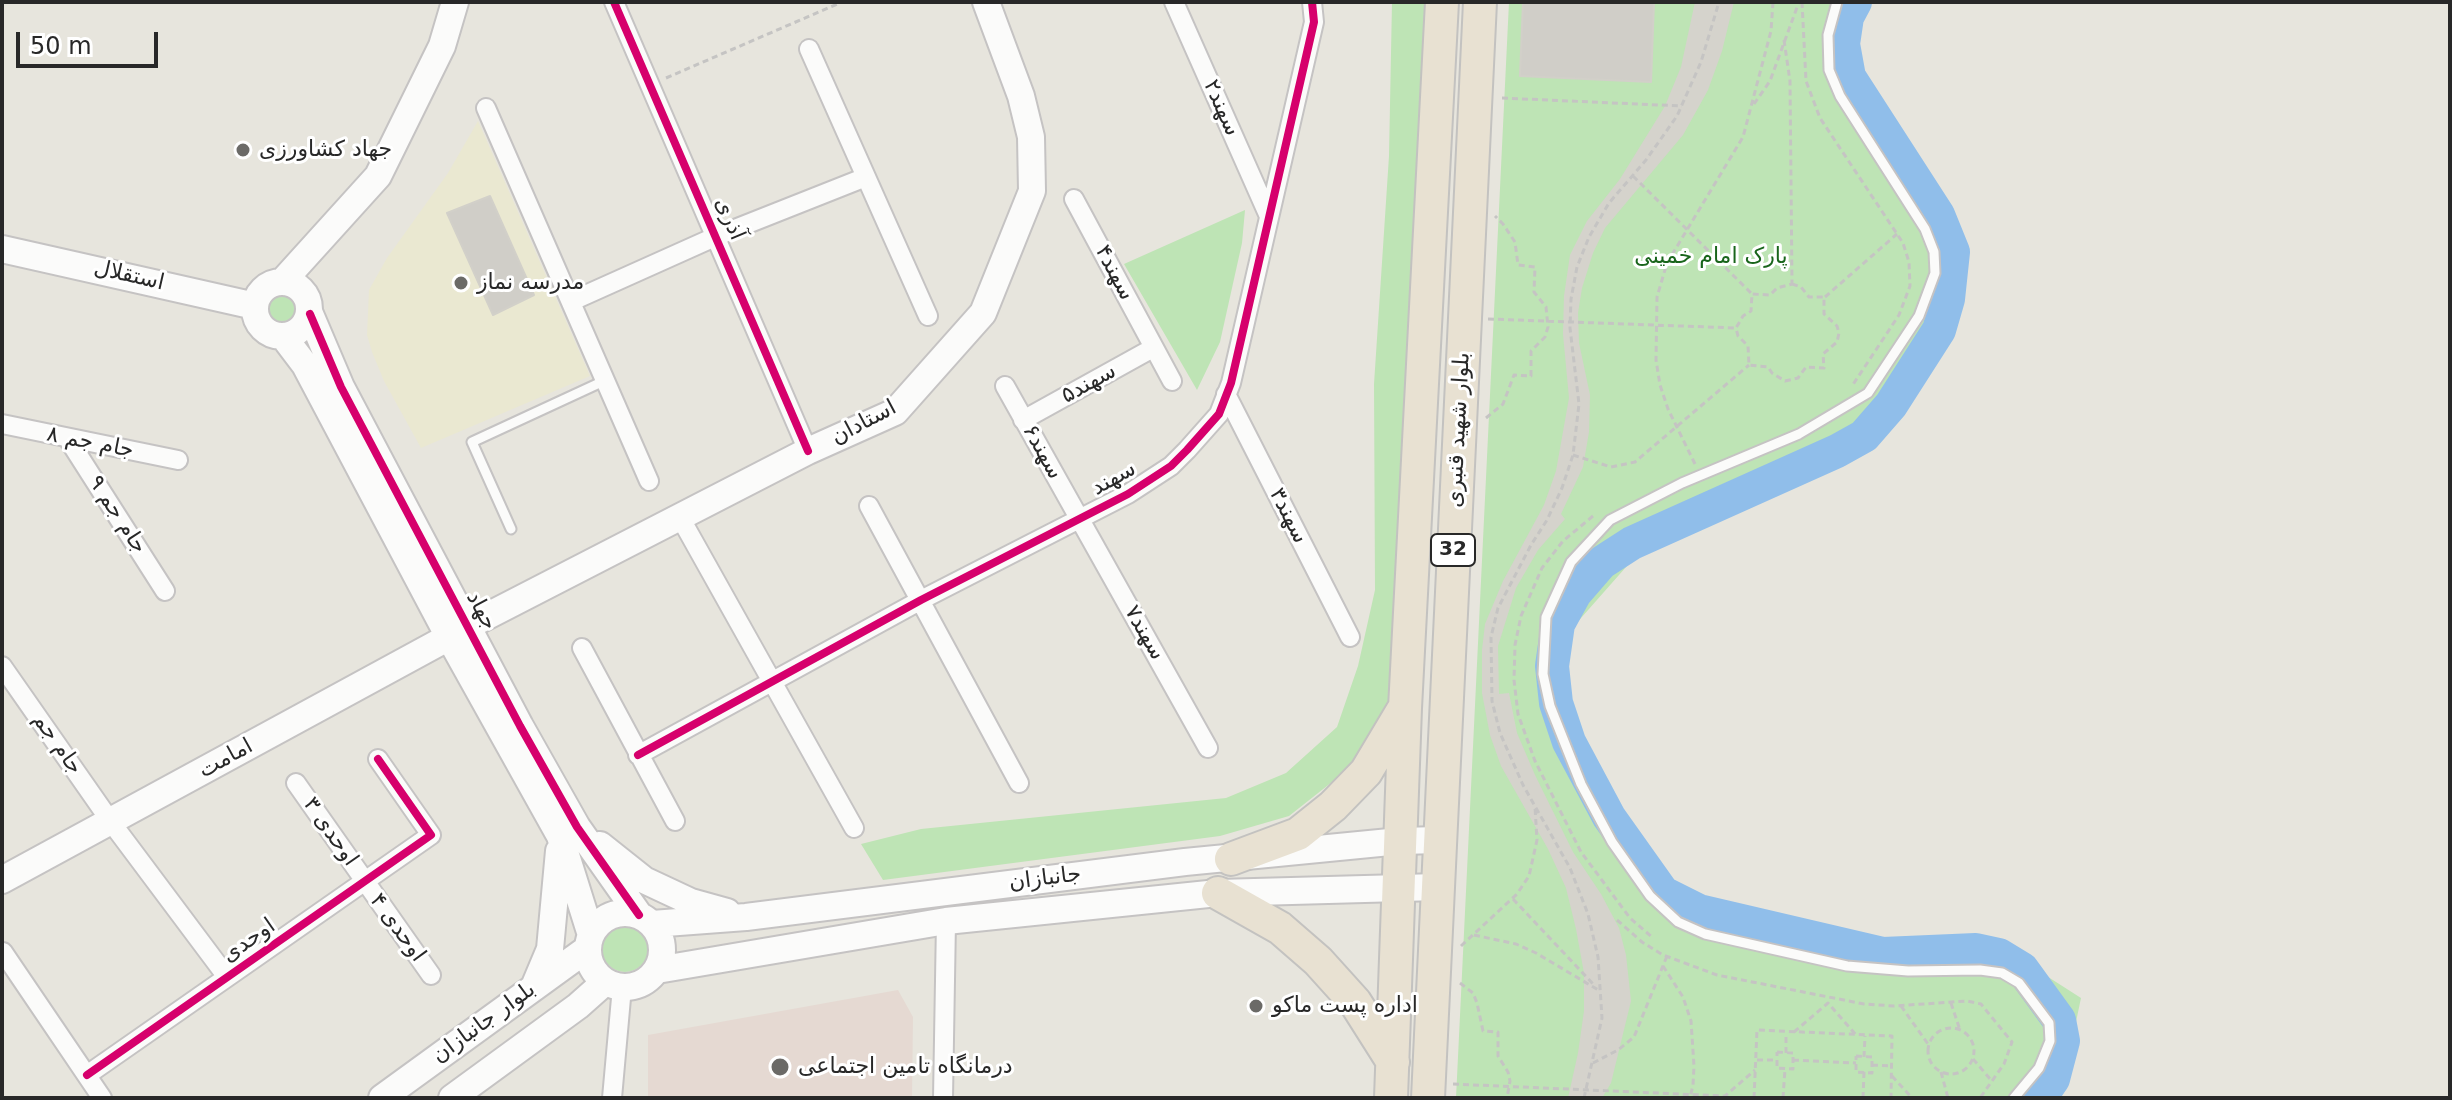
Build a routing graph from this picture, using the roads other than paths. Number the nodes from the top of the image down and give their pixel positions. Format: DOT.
graph roads {
  1 [pos="455,2"];
  2 [pos="614,2"];
  3 [pos="986,2"];
  4 [pos="1174,2"];
  5 [pos="1312,2"];
  6 [pos="1442,2"];
  7 [pos="1480,2"];
  8 [pos="1837,2"];
  9 [pos="809,49"];
  10 [pos="486,108"];
  11 [pos="866,177"];
  12 [pos="1074,199"];
  13 [pos="1268,214"];
  14 [pos="717,236"];
  15 [pos="2,249"];
  16 [pos="283,281"];
  17 [pos="572,301"];
  18 [pos="255,306"];
  19 [pos="310,314"];
  20 [pos="928,316"];
  21 [pos="283,336"];
  22 [pos="1153,348"];
  23 [pos="606,380"];
  24 [pos="1172,381"];
  25 [pos="1005,386"];
  26 [pos="1226,394"];
  27 [pos="1023,420"];
  28 [pos="2,424"];
  29 [pos="68,439"];
  30 [pos="808,451"];
  31 [pos="178,460"];
  32 [pos="649,481"];
  33 [pos="869,506"];
  34 [pos="1079,518"];
  35 [pos="681,519"];
  36 [pos="511,529"];
  37 [pos="165,591"];
  38 [pos="921,600"];
  39 [pos="459,632"];
  40 [pos="1350,637"];
  41 [pos="582,648"];
  42 [pos="2,666"];
  43 [pos="771,681"];
  44 [pos="1405,708"];
  45 [pos="1208,748"];
  46 [pos="638,755"];
  47 [pos="378,759"];
  48 [pos="296,783"];
  49 [pos="1019,783"];
  50 [pos="675,821"];
  51 [pos="111,822"];
  52 [pos="854,828"];
  53 [pos="569,831"];
  54 [pos="1439,840"];
  55 [pos="1400,841"];
  56 [pos="1231,859"];
  57 [pos="1185,862"];
  58 [pos="2,880"];
  59 [pos="364,882"];
  60 [pos="1438,887"];
  61 [pos="1399,888"];
  62 [pos="1218,893"];
  63 [pos="1184,897"];
  64 [pos="746,917"];
  65 [pos="646,919"];
  66 [pos="946,921"];
  67 [pos="589,942"];
  68 [pos="3,952"];
  69 [pos="657,970"];
  70 [pos="431,975"];
  71 [pos="227,977"];
  72 [pos="614,985"];
  73 [pos="534,987"];
  74 [pos="1393,1062"];
  75 [pos="87,1075"];
  76 [pos="1438,1091"];
  77 [pos="102,1098"];
  78 [pos="382,1098"];
  79 [pos="452,1098"];
  80 [pos="612,1098"];
  81 [pos="943,1098"];
  82 [pos="1391,1098"];
  83 [pos="2014,1098"];
  1 -- 16 [label="main road"];
  2 -- 14 [label="street, آذری"];
  3 -- 30 [label="main road, استادان"];
  4 -- 13 [label="street, سهند۲"];
  5 -- 13 [label="street, سهند"];
  6 -- 44 [label="highway, بلوار شهید قنبری / 32"];
  7 -- 54 [label="highway, بلوار شهید قنبری / 32"];
  8 -- 83 [label="lane"];
  9 -- 11 [label="street"];
  10 -- 17 [label="street"];
  11 -- 14 [label="street"];
  11 -- 20 [label="street"];
  12 -- 22 [label="street, سهند۴"];
  13 -- 26 [label="street, سهند"];
  14 -- 17 [label="street"];
  14 -- 30 [label="street, آذری"];
  15 -- 18 [label="main road, استقلال"];
  16 -- 18 [label="main road"];
  16 -- 19 [label="main road"];
  17 -- 23 [label="street"];
  18 -- 21 [label="main road"];
  19 -- 21 [label="main road"];
  19 -- 39 [label="main road, جهاد"];
  21 -- 39 [label="main road, جهاد"];
  22 -- 24 [label="street, سهند۴"];
  22 -- 27 [label="street, سهند۵"];
  23 -- 32 [label="street"];
  23 -- 36 [label="lane"];
  25 -- 27 [label="street, سهند۶"];
  26 -- 34 [label="street, سهند"];
  26 -- 40 [label="street, سهند۳"];
  27 -- 34 [label="street, سهند۶"];
  28 -- 29 [label="street, جام جم ۸"];
  29 -- 31 [label="street, جام جم ۸"];
  29 -- 37 [label="street, جام جم ۹"];
  30 -- 35 [label="main road, استادان"];
  33 -- 38 [label="street"];
  34 -- 38 [label="street, سهند"];
  34 -- 45 [label="street, سهند۷"];
  35 -- 39 [label="main road, استادان"];
  35 -- 43 [label="street"];
  38 -- 43 [label="street, سهند"];
  38 -- 49 [label="street"];
  39 -- 51 [label="main road, امامت"];
  39 -- 53 [label="main road, جهاد"];
  41 -- 46 [label="street"];
  42 -- 51 [label="street, جام جم"];
  43 -- 46 [label="street, سهند"];
  43 -- 52 [label="street"];
  44 -- 55 [label="highway, بلوار شهید قنبری / 32"];
  44 -- 56 [label="highway"];
  46 -- 50 [label="street"];
  47 -- 59 [label="street, اوحدی"];
  48 -- 59 [label="street, اوحدی ۳"];
  51 -- 58 [label="main road, امامت"];
  51 -- 71 [label="street, اوحدی"];
  53 -- 64 [label="main road"];
  53 -- 65 [label="main road, جهاد"];
  53 -- 67 [label="main road, جهاد"];
  53 -- 73 [label="main road"];
  54 -- 55 [label="main road, جانبازان"];
  54 -- 60 [label="highway, بلوار شهید قنبری / 32"];
  55 -- 56 [label="main road, جانبازان"];
  55 -- 61 [label="highway, بلوار شهید قنبری / 32"];
  56 -- 57 [label="main road, جانبازان"];
  57 -- 63 [label="main road"];
  57 -- 64 [label="main road, جانبازان"];
  59 -- 70 [label="street, اوحدی ۴"];
  59 -- 71 [label="street, اوحدی"];
  60 -- 61 [label="main road, جانبازان"];
  60 -- 76 [label="highway, بلوار شهید قنبری / 32"];
  61 -- 62 [label="main road, جانبازان"];
  61 -- 74 [label="highway, بلوار شهید قنبری / 32"];
  62 -- 63 [label="main road, جانبازان"];
  62 -- 74 [label="highway"];
  63 -- 66 [label="main road, جانبازان"];
  64 -- 65 [label="main road, جانبازان"];
  65 -- 67 [label="main road"];
  65 -- 69 [label="main road"];
  66 -- 69 [label="main road, جانبازان"];
  66 -- 81 [label="street"];
  67 -- 72 [label="main road"];
  67 -- 73 [label="main road, بلوار جانبازان"];
  68 -- 75 [label="street"];
  69 -- 72 [label="main road"];
  71 -- 75 [label="street, اوحدی"];
  72 -- 79 [label="main road, بلوار جانبازان"];
  72 -- 80 [label="street"];
  73 -- 78 [label="main road, بلوار جانبازان"];
  74 -- 82 [label="highway, بلوار شهید قنبری / 32"];
  75 -- 77 [label="street"];
}
